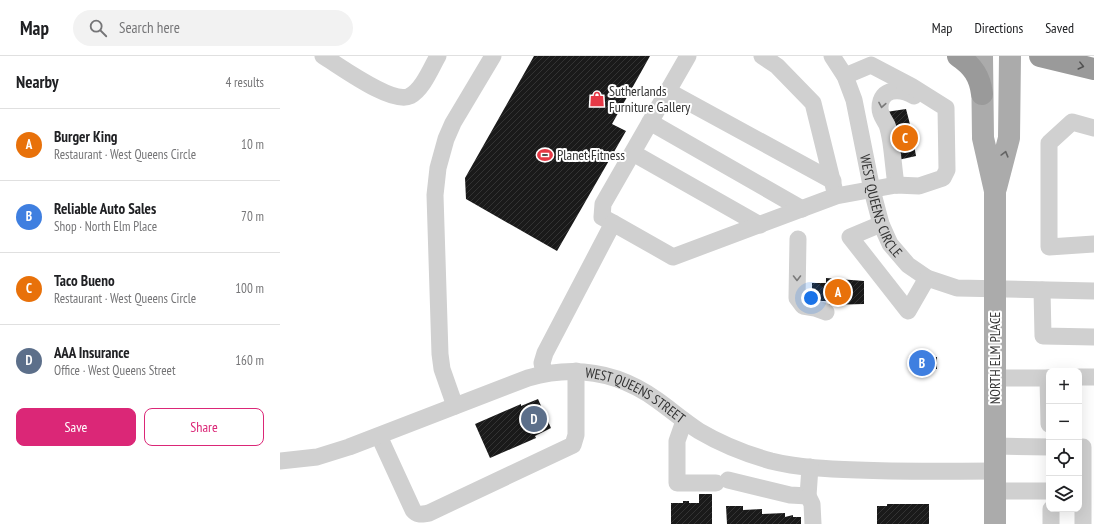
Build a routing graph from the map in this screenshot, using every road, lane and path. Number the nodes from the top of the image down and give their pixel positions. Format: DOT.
graph roads {
  1 [pos="323,56"];
  2 [pos="438,56"];
  3 [pos="493,56"];
  4 [pos="688,56"];
  5 [pos="762,56"];
  6 [pos="832,56"];
  7 [pos="958,56"];
  8 [pos="982,56"];
  9 [pos="1010,56"];
  10 [pos="1040,56"];
  11 [pos="1094,69"];
  12 [pos="845,76"];
  13 [pos="668,91"];
  14 [pos="982,94"];
  15 [pos="946,116"];
  16 [pos="650,122"];
  17 [pos="1094,128"];
  18 [pos="633,153"];
  19 [pos="896,186"];
  20 [pos="835,189"];
  21 [pos="872,190"];
  22 [pos="995,191"];
  23 [pos="802,209"];
  24 [pos="613,223"];
  25 [pos="881,224"];
  26 [pos="760,225"];
  27 [pos="798,239"];
  28 [pos="1094,244"];
  29 [pos="927,278"];
  30 [pos="995,289"];
  31 [pos="1042,290"];
  32 [pos="1094,291"];
  33 [pos="826,312"];
  34 [pos="1094,337"];
  35 [pos="576,371"];
  36 [pos="544,373"];
  37 [pos="1082,377"];
  38 [pos="1094,377"];
  39 [pos="995,378"];
  40 [pos="1046,378"];
  41 [pos="455,406"];
  42 [pos="684,421"];
  43 [pos="379,436"];
  44 [pos="996,446"];
  45 [pos="1046,447"];
  46 [pos="1085,447"];
  47 [pos="280,461"];
  48 [pos="810,467"];
  49 [pos="995,481"];
  50 [pos="1046,490"];
  51 [pos="808,496"];
  52 [pos="1051,512"];
  53 [pos="813,524"];
  54 [pos="995,524"];
  55 [pos="1050,524"];
  56 [pos="1083,524"];
  1 -- 2 [label="street"];
  3 -- 41 [label="street"];
  4 -- 13 [label="street"];
  5 -- 20 [label="street"];
  6 -- 12 [label="street, WEST QUEENS CIRCLE"];
  7 -- 14 [label="highway"];
  8 -- 14 [label="main road, NORTH ELM PLACE"];
  22 -- 9 [label="main road, NORTH ELM PLACE, one-way"];
  10 -- 11 [label="highway, one-way"];
  12 -- 15 [label="street"];
  12 -- 21 [label="street, WEST QUEENS CIRCLE"];
  13 -- 16 [label="street"];
  13 -- 20 [label="street"];
  14 -- 22 [label="main road, NORTH ELM PLACE"];
  15 -- 19 [label="street"];
  15 -- 19 [label="street, one-way"];
  16 -- 18 [label="street"];
  16 -- 23 [label="street"];
  17 -- 28 [label="street"];
  18 -- 24 [label="street"];
  18 -- 26 [label="street"];
  19 -- 21 [label="street"];
  20 -- 21 [label="street"];
  20 -- 23 [label="street"];
  21 -- 25 [label="street, WEST QUEENS CIRCLE"];
  22 -- 30 [label="main road, NORTH ELM PLACE"];
  23 -- 26 [label="street"];
  24 -- 26 [label="street"];
  24 -- 36 [label="street"];
  25 -- 29 [label="street, WEST QUEENS CIRCLE"];
  25 -- 29 [label="street"];
  27 -- 33 [label="street, one-way"];
  29 -- 30 [label="street, WEST QUEENS CIRCLE"];
  30 -- 31 [label="street, WEST QUEENS CIRCLE"];
  30 -- 39 [label="main road, NORTH ELM PLACE"];
  31 -- 32 [label="street, WEST QUEENS CIRCLE"];
  31 -- 34 [label="street"];
  35 -- 36 [label="street, WEST QUEENS STREET"];
  35 -- 42 [label="street, WEST QUEENS STREET"];
  35 -- 43 [label="street"];
  36 -- 41 [label="street, WEST QUEENS STREET"];
  37 -- 38 [label="street"];
  39 -- 40 [label="street"];
  39 -- 44 [label="main road, NORTH ELM PLACE"];
  41 -- 43 [label="street, WEST QUEENS STREET"];
  42 -- 48 [label="street, WEST QUEENS STREET"];
  42 -- 51 [label="street"];
  43 -- 47 [label="street, WEST QUEENS STREET"];
  44 -- 45 [label="street"];
  44 -- 49 [label="main road, NORTH ELM PLACE"];
  46 -- 56 [label="street"];
  48 -- 49 [label="street, WEST QUEENS STREET"];
  48 -- 51 [label="street"];
  49 -- 50 [label="street, WEST QUEENS STREET"];
  49 -- 54 [label="main road, NORTH ELM PLACE"];
  51 -- 53 [label="street"];
  52 -- 55 [label="street"];
}
